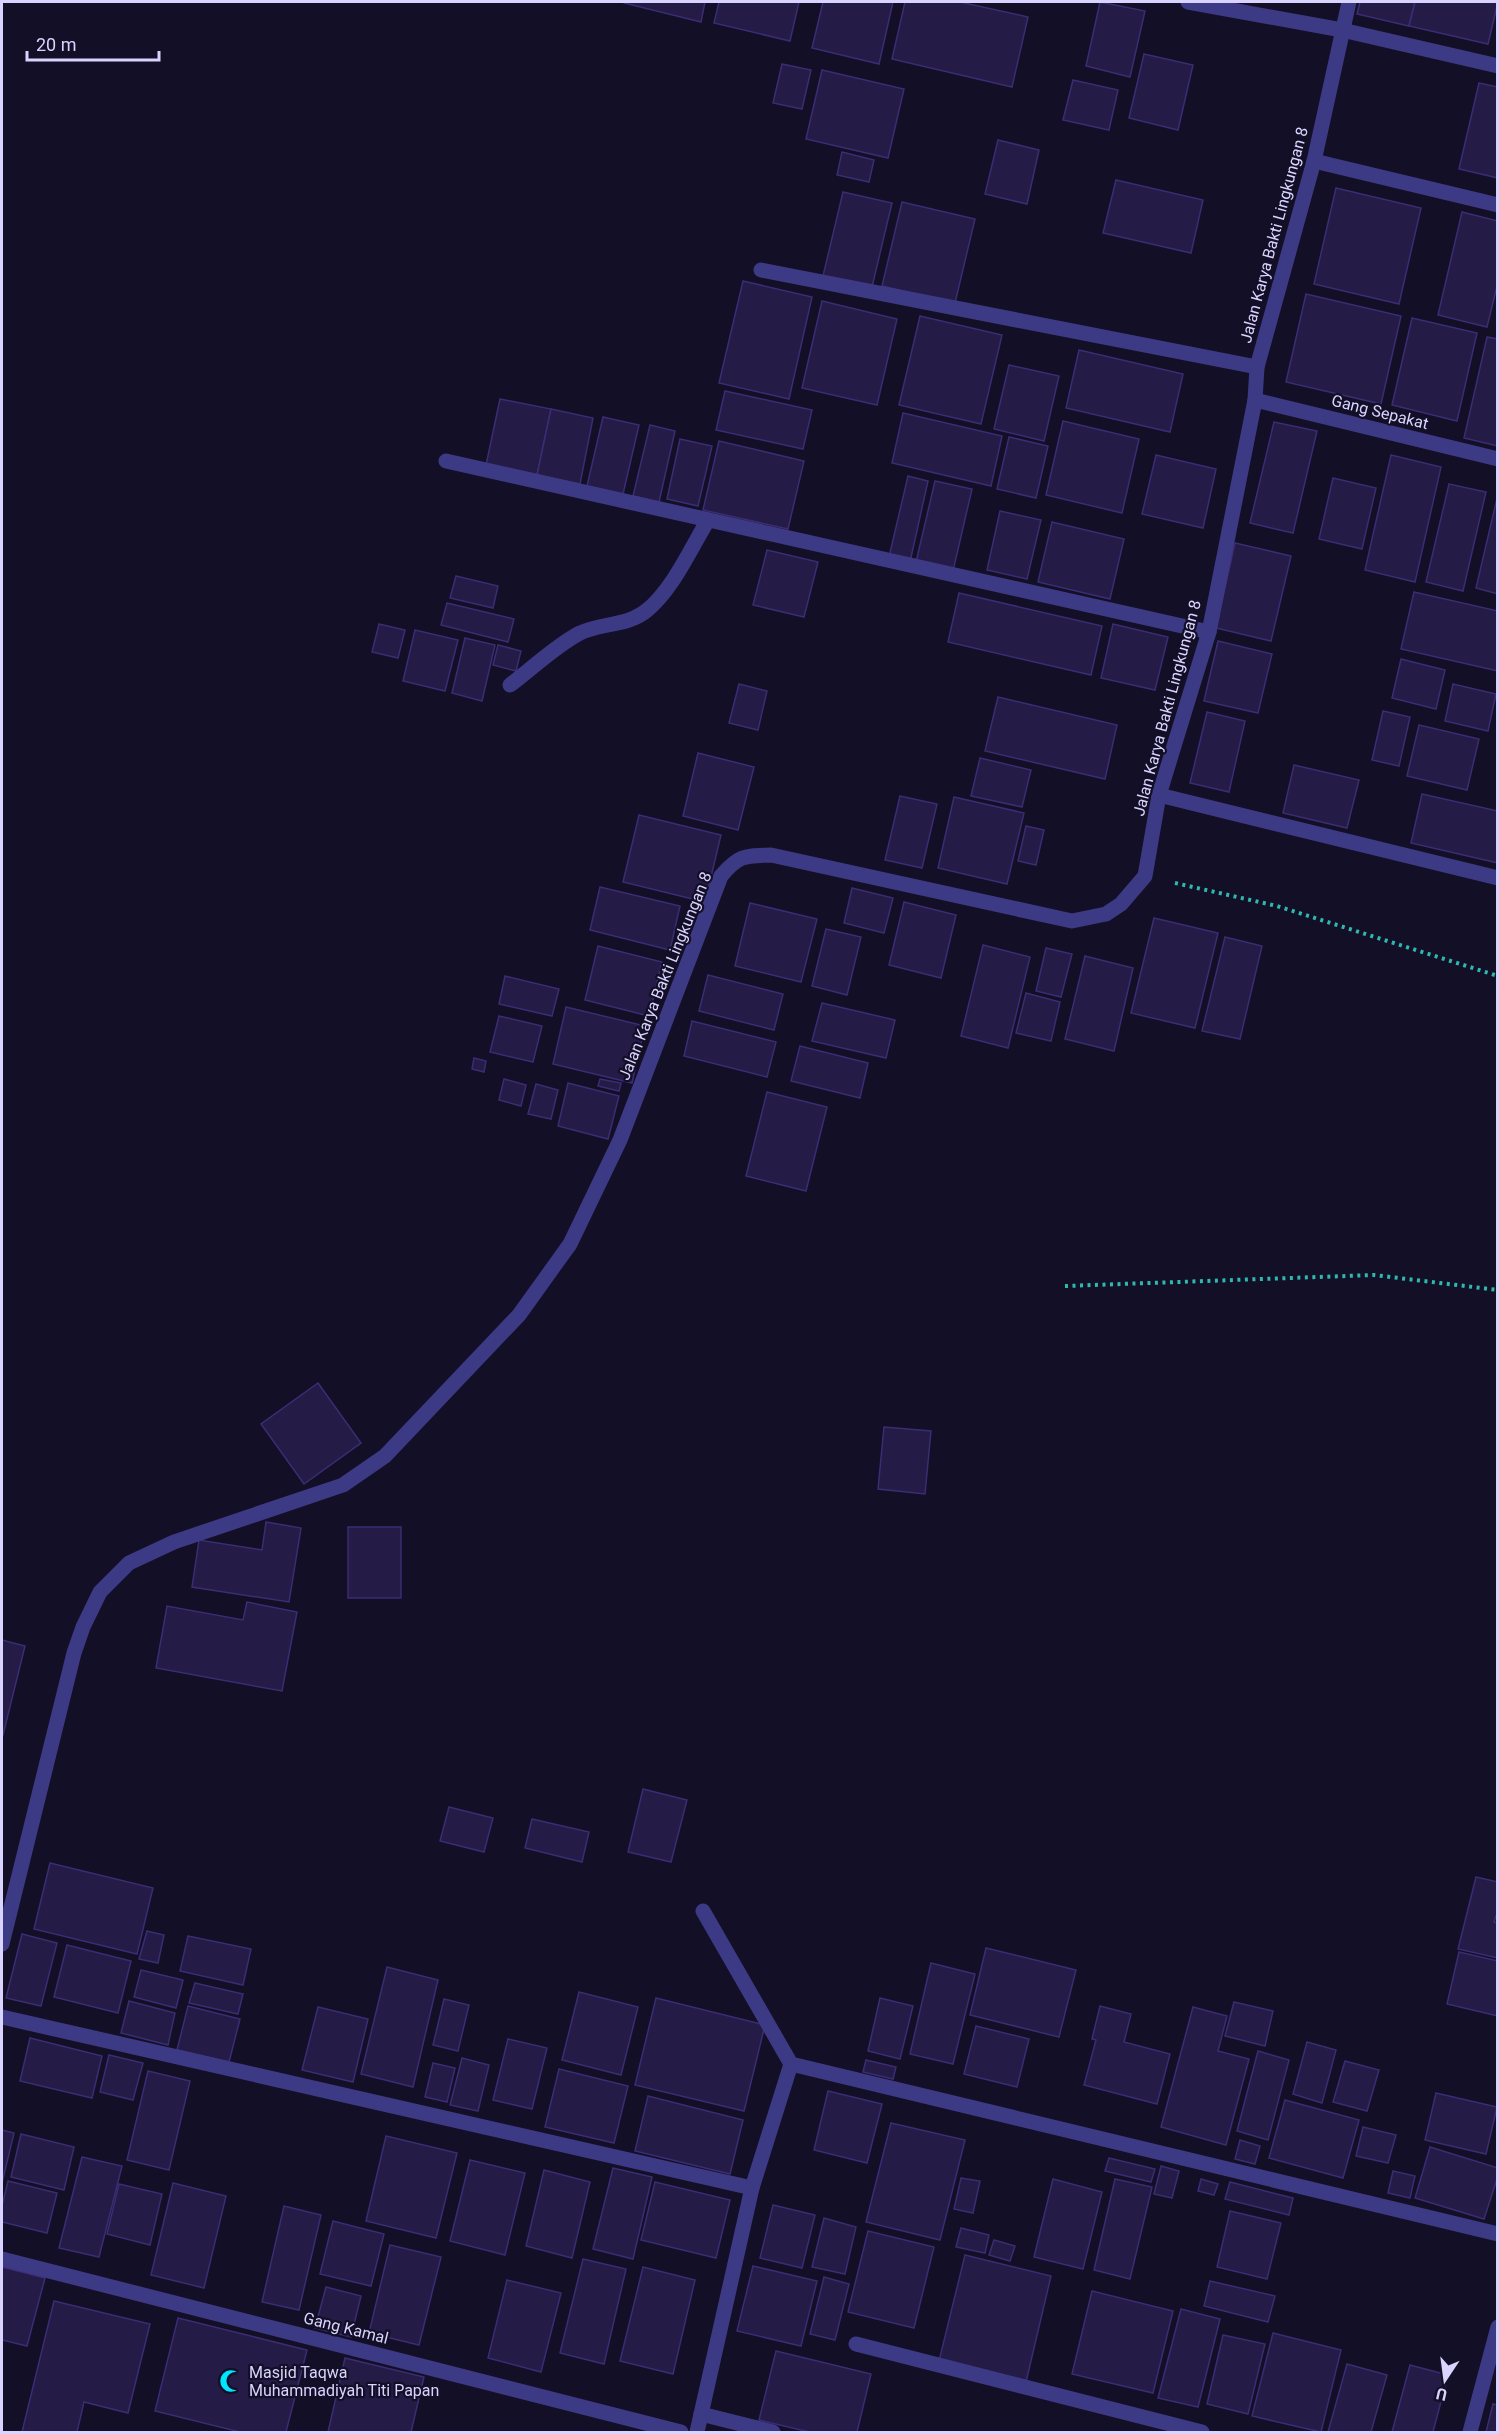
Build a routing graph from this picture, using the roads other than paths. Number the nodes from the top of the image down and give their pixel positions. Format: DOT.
graph roads {
  1 [pos="1188,2"];
  2 [pos="1349,2"];
  3 [pos="1342,30"];
  4 [pos="1497,66"];
  5 [pos="1314,161"];
  6 [pos="1497,205"];
  7 [pos="761,270"];
  8 [pos="1257,367"];
  9 [pos="1255,400"];
  10 [pos="1497,459"];
  11 [pos="446,461"];
  12 [pos="708,520"];
  13 [pos="1209,632"];
  14 [pos="510,686"];
  15 [pos="1159,795"];
  16 [pos="1497,878"];
  17 [pos="703,1911"];
  18 [pos="2,1944"];
  19 [pos="2,2017"];
  20 [pos="791,2064"];
  21 [pos="752,2188"];
  22 [pos="1497,2234"];
  23 [pos="2,2259"];
  24 [pos="1497,2327"];
  25 [pos="856,2344"];
  26 [pos="1493,2366"];
  27 [pos="701,2414"];
  28 [pos="681,2433"];
  29 [pos="697,2433"];
  30 [pos="773,2433"];
  31 [pos="1202,2433"];
  32 [pos="1470,2433"];
  1 -- 3 [label="street"];
  2 -- 3 [label="street, Jalan Karya Bakti Lingkungan 8"];
  3 -- 4 [label="street"];
  3 -- 5 [label="street, Jalan Karya Bakti Lingkungan 8"];
  5 -- 6 [label="street"];
  5 -- 8 [label="street, Jalan Karya Bakti Lingkungan 8"];
  7 -- 8 [label="street"];
  8 -- 9 [label="street, Jalan Karya Bakti Lingkungan 8"];
  9 -- 10 [label="street, Gang Sepakat"];
  9 -- 13 [label="street, Jalan Karya Bakti Lingkungan 8"];
  11 -- 12 [label="street"];
  12 -- 13 [label="street"];
  12 -- 14 [label="street"];
  13 -- 15 [label="street, Jalan Karya Bakti Lingkungan 8"];
  15 -- 16 [label="street"];
  15 -- 18 [label="street, Jalan Karya Bakti Lingkungan 8"];
  17 -- 20 [label="street"];
  19 -- 21 [label="street"];
  20 -- 21 [label="street"];
  20 -- 22 [label="street"];
  21 -- 27 [label="street"];
  23 -- 28 [label="street, Gang Kamal"];
  24 -- 26 [label="street"];
  25 -- 31 [label="street"];
  26 -- 32 [label="street"];
  27 -- 29 [label="street"];
  27 -- 30 [label="street"];
}
